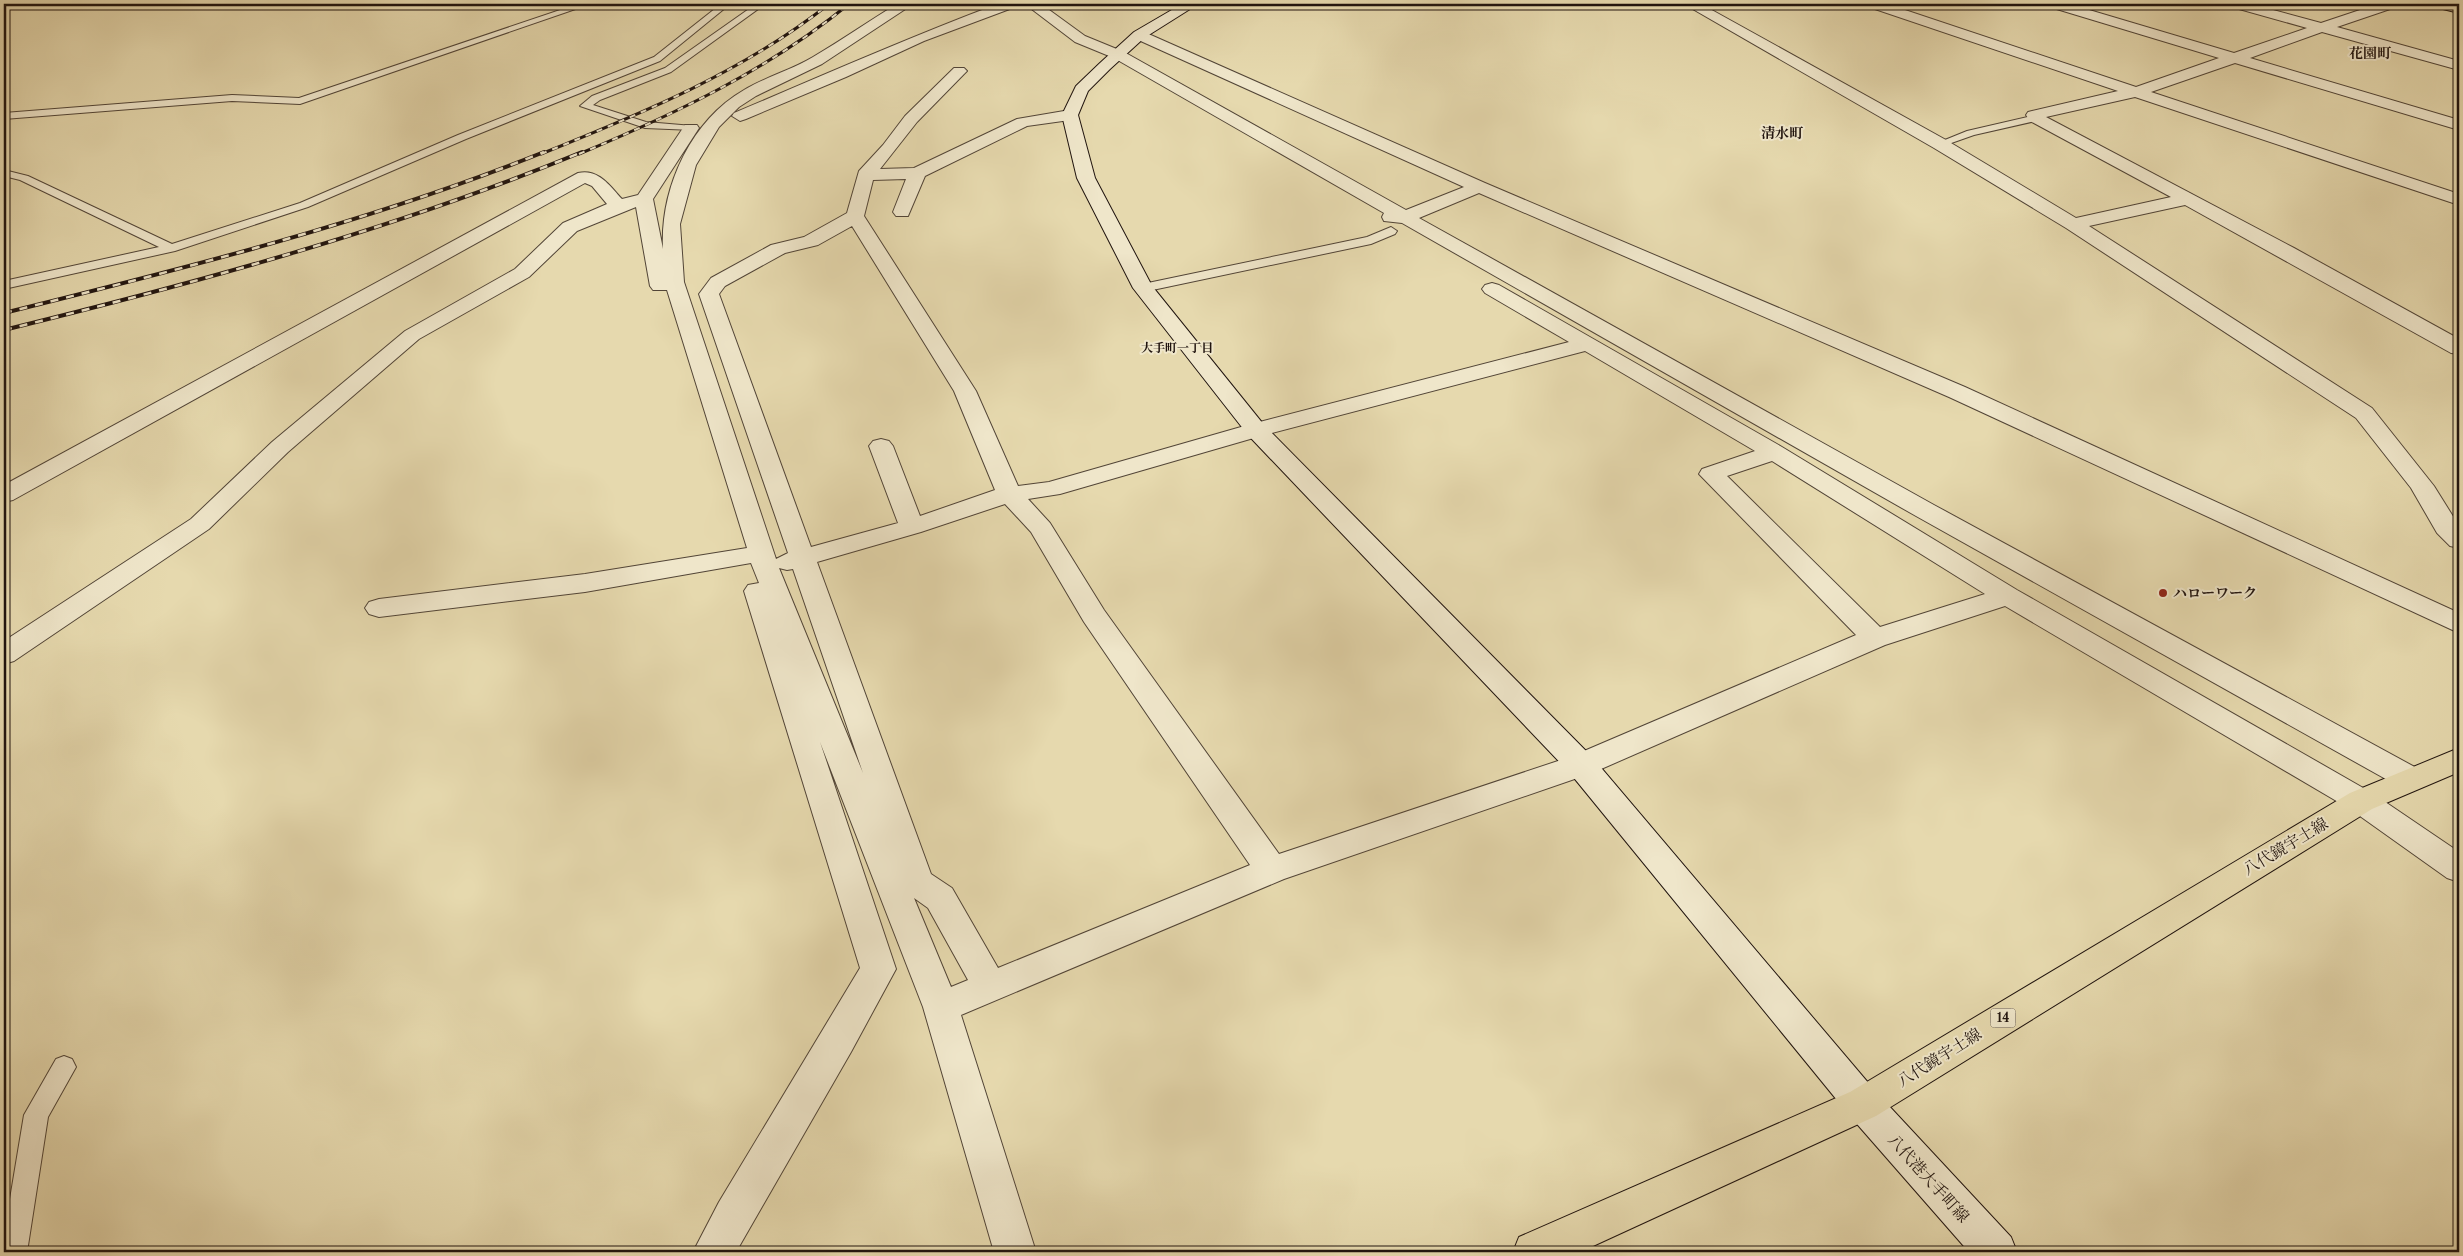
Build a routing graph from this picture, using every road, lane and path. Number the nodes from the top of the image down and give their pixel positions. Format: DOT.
graph roads {
  1 [pos="586,4"];
  2 [pos="726,4"];
  3 [pos="761,4"];
  4 [pos="906,4"];
  5 [pos="1010,4"];
  6 [pos="1032,4"];
  7 [pos="1191,4"];
  8 [pos="1691,4"];
  9 [pos="1874,4"];
  10 [pos="2055,4"];
  11 [pos="2237,4"];
  12 [pos="2391,4"];
  13 [pos="2440,4"];
  14 [pos="2459,9"];
  15 [pos="2323,28"];
  16 [pos="1138,35"];
  17 [pos="2233,57"];
  18 [pos="1119,65"];
  19 [pos="2459,66"];
  20 [pos="958,71"];
  21 [pos="2135,92"];
  22 [pos="1070,115"];
  23 [pos="4,116"];
  24 [pos="2036,118"];
  25 [pos="2459,125"];
  26 [pos="701,126"];
  27 [pos="1940,144"];
  28 [pos="4,173"];
  29 [pos="917,173"];
  30 [pos="865,175"];
  31 [pos="1479,187"];
  32 [pos="644,199"];
  33 [pos="2186,199"];
  34 [pos="2459,200"];
  35 [pos="618,206"];
  36 [pos="902,212"];
  37 [pos="855,216"];
  38 [pos="2073,224"];
  39 [pos="1391,227"];
  40 [pos="171,248"];
  41 [pos="1476,280"];
  42 [pos="4,285"];
  43 [pos="1143,288"];
  44 [pos="1588,344"];
  45 [pos="2459,348"];
  46 [pos="1256,430"];
  47 [pos="881,446"];
  48 [pos="1774,452"];
  49 [pos="1009,494"];
  50 [pos="4,495"];
  51 [pos="912,527"];
  52 [pos="2459,540"];
  53 [pos="803,558"];
  54 [pos="755,565"];
  55 [pos="2008,596"];
  56 [pos="379,608"];
  57 [pos="2459,624"];
  58 [pos="1875,638"];
  59 [pos="4,654"];
  60 [pos="2459,759"];
  61 [pos="1581,765"];
  62 [pos="2411,779"];
  63 [pos="2361,801"];
  64 [pos="2459,869"];
  65 [pos="1272,870"];
  66 [pos="991,988"];
  67 [pos="941,1007"];
  68 [pos="64,1067"];
  69 [pos="1863,1104"];
  70 [pos="14,1252"];
  71 [pos="714,1252"];
  72 [pos="1015,1252"];
  73 [pos="1534,1252"];
  74 [pos="1996,1252"];
  1 -- 23 [label="lane"];
  2 -- 40 [label="lane"];
  3 -- 26 [label="lane"];
  4 -- 26 [label="street"];
  5 -- 26 [label="street"];
  6 -- 18 [label="street"];
  7 -- 16 [label="street"];
  8 -- 27 [label="street"];
  9 -- 21 [label="street"];
  10 -- 17 [label="street"];
  11 -- 15 [label="street"];
  12 -- 15 [label="street"];
  13 -- 14 [label="main road"];
  15 -- 17 [label="street"];
  15 -- 19 [label="street"];
  16 -- 18 [label="street"];
  16 -- 31 [label="street"];
  17 -- 21 [label="street"];
  17 -- 25 [label="street"];
  18 -- 22 [label="street"];
  18 -- 39 [label="street"];
  20 -- 30 [label="street"];
  21 -- 24 [label="street"];
  21 -- 34 [label="street"];
  22 -- 29 [label="street"];
  22 -- 43 [label="street, 八代港大手町線"];
  24 -- 27 [label="lane"];
  24 -- 33 [label="street"];
  26 -- 32 [label="street"];
  26 -- 54 [label="street"];
  27 -- 38 [label="street"];
  28 -- 40 [label="lane"];
  29 -- 30 [label="street"];
  29 -- 36 [label="street"];
  30 -- 37 [label="street"];
  31 -- 39 [label="street"];
  31 -- 57 [label="street"];
  32 -- 35 [label="street"];
  32 -- 54 [label="street"];
  33 -- 38 [label="street"];
  33 -- 45 [label="street"];
  35 -- 50 [label="street"];
  35 -- 59 [label="street"];
  37 -- 49 [label="street"];
  37 -- 53 [label="street"];
  38 -- 52 [label="street"];
  39 -- 43 [label="lane"];
  39 -- 62 [label="street"];
  40 -- 42 [label="lane"];
  41 -- 44 [label="street"];
  43 -- 46 [label="street, 八代港大手町線"];
  44 -- 46 [label="street"];
  44 -- 48 [label="street"];
  46 -- 49 [label="street"];
  46 -- 61 [label="street, 八代港大手町線"];
  47 -- 51 [label="street"];
  48 -- 55 [label="street"];
  48 -- 58 [label="street"];
  49 -- 51 [label="street"];
  49 -- 65 [label="street"];
  51 -- 53 [label="street"];
  53 -- 54 [label="street"];
  53 -- 66 [label="street"];
  54 -- 56 [label="street"];
  54 -- 67 [label="street"];
  54 -- 71 [label="street"];
  55 -- 58 [label="street"];
  55 -- 63 [label="street"];
  58 -- 61 [label="street"];
  60 -- 62 [label="main road, 八代鏡宇土線 / 14"];
  61 -- 65 [label="street"];
  61 -- 69 [label="street, 八代港大手町線"];
  62 -- 63 [label="main road, 八代鏡宇土線 / 14"];
  63 -- 64 [label="street"];
  63 -- 69 [label="main road, 八代鏡宇土線 / 14"];
  65 -- 66 [label="street"];
  66 -- 67 [label="street"];
  67 -- 72 [label="street"];
  68 -- 70 [label="lane"];
  69 -- 73 [label="main road, 八代鏡宇土線 / 14"];
  69 -- 74 [label="street, 八代港大手町線"];
}
